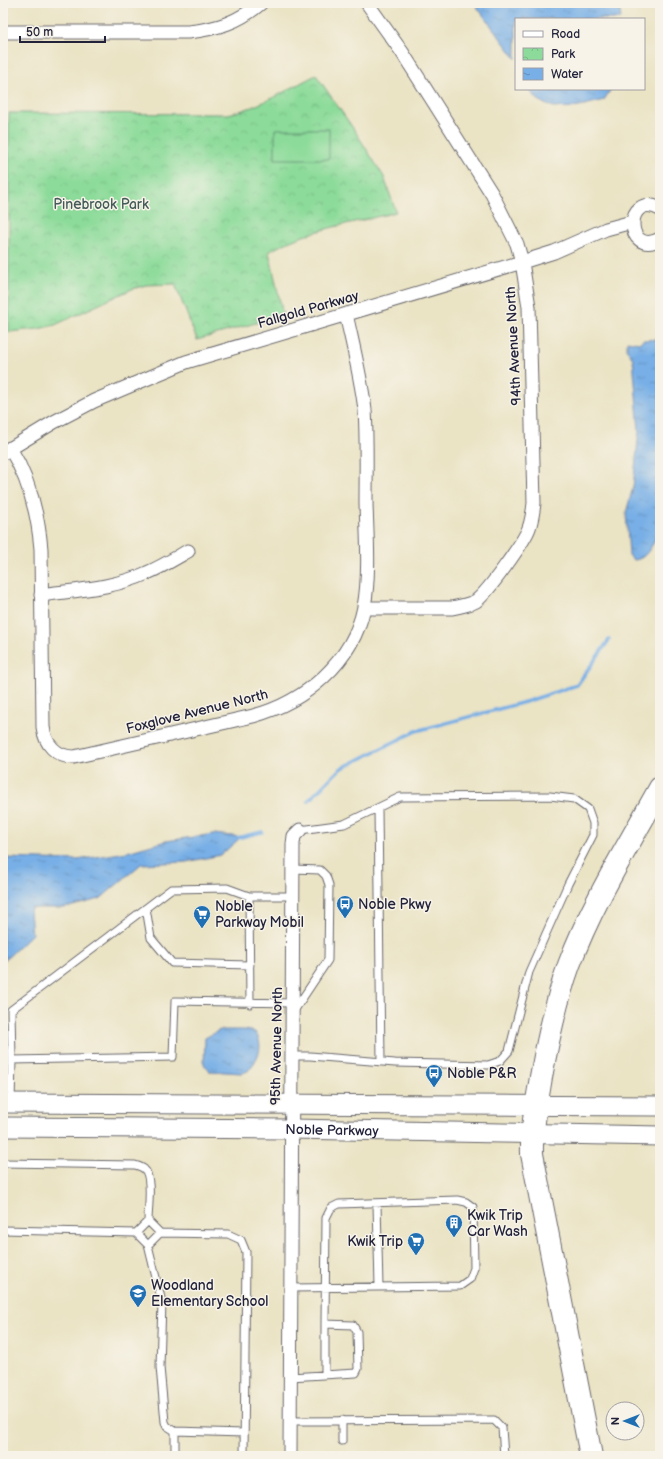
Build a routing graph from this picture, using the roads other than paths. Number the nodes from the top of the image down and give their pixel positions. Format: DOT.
graph roads {
  1 [pos="261,3"];
  2 [pos="367,3"];
  3 [pos="3,32"];
  4 [pos="660,209"];
  5 [pos="632,222"];
  6 [pos="660,239"];
  7 [pos="522,262"];
  8 [pos="346,314"];
  9 [pos="7,450"];
  10 [pos="188,551"];
  11 [pos="41,595"];
  12 [pos="364,608"];
  13 [pos="660,788"];
  14 [pos="378,808"];
  15 [pos="300,830"];
  16 [pos="293,870"];
  17 [pos="249,896"];
  18 [pos="293,896"];
  19 [pos="146,908"];
  20 [pos="250,965"];
  21 [pos="250,1004"];
  22 [pos="293,1008"];
  23 [pos="292,1056"];
  24 [pos="12,1060"];
  25 [pos="381,1062"];
  26 [pos="7,1103"];
  27 [pos="536,1105"];
  28 [pos="291,1106"];
  29 [pos="660,1106"];
  30 [pos="3,1127"];
  31 [pos="291,1129"];
  32 [pos="531,1134"];
  33 [pos="660,1136"];
  34 [pos="3,1163"];
  35 [pos="377,1203"];
  36 [pos="148,1221"];
  37 [pos="3,1230"];
  38 [pos="136,1233"];
  39 [pos="160,1233"];
  40 [pos="549,1241"];
  41 [pos="148,1245"];
  42 [pos="379,1287"];
  43 [pos="291,1288"];
  44 [pos="326,1288"];
  45 [pos="325,1324"];
  46 [pos="325,1375"];
  47 [pos="290,1377"];
  48 [pos="290,1420"];
  49 [pos="342,1420"];
  50 [pos="175,1431"];
  51 [pos="244,1433"];
  52 [pos="342,1441"];
  53 [pos="175,1456"];
  54 [pos="244,1456"];
  55 [pos="290,1456"];
  56 [pos="504,1456"];
  57 [pos="577,1456"];
  58 [pos="591,1456"];
  1 -- 3 [label="street"];
  2 -- 7 [label="street, 94th Avenue North"];
  4 -- 5 [label="street"];
  5 -- 6 [label="street"];
  5 -- 7 [label="street, Fallgold Parkway"];
  7 -- 8 [label="street, Fallgold Parkway"];
  7 -- 12 [label="street, 94th Avenue North"];
  8 -- 9 [label="street, Fallgold Parkway"];
  8 -- 12 [label="street, Foxglove Avenue North"];
  9 -- 11 [label="street, Foxglove Avenue North"];
  10 -- 11 [label="street"];
  11 -- 12 [label="street, Foxglove Avenue North"];
  13 -- 27 [label="highway"];
  14 -- 15 [label="lane"];
  14 -- 25 [label="lane"];
  14 -- 25 [label="lane"];
  15 -- 16 [label="street, 95th Avenue North"];
  16 -- 18 [label="street, 95th Avenue North"];
  16 -- 22 [label="lane"];
  17 -- 18 [label="lane"];
  17 -- 19 [label="lane"];
  17 -- 20 [label="lane"];
  18 -- 22 [label="street, 95th Avenue North"];
  19 -- 20 [label="lane"];
  19 -- 24 [label="lane"];
  20 -- 21 [label="lane"];
  21 -- 22 [label="lane"];
  21 -- 24 [label="lane"];
  22 -- 23 [label="street, 95th Avenue North"];
  23 -- 25 [label="lane"];
  23 -- 28 [label="street, 95th Avenue North"];
  24 -- 26 [label="lane"];
  26 -- 28 [label="main road, Noble Parkway"];
  27 -- 28 [label="main road, Noble Parkway"];
  27 -- 29 [label="main road, Noble Parkway"];
  27 -- 32 [label="highway"];
  28 -- 31 [label="street, 95th Avenue North"];
  30 -- 31 [label="main road, Noble Parkway"];
  31 -- 32 [label="main road, Noble Parkway"];
  31 -- 43 [label="street, 95th Avenue North"];
  32 -- 33 [label="main road, Noble Parkway"];
  32 -- 40 [label="highway"];
  34 -- 36 [label="lane"];
  35 -- 42 [label="lane"];
  35 -- 42 [label="lane"];
  35 -- 44 [label="lane"];
  36 -- 38 [label="lane"];
  36 -- 39 [label="lane"];
  37 -- 38 [label="lane"];
  38 -- 41 [label="lane"];
  39 -- 41 [label="lane"];
  39 -- 51 [label="lane"];
  40 -- 57 [label="highway"];
  40 -- 58 [label="highway"];
  41 -- 50 [label="lane"];
  42 -- 44 [label="lane"];
  43 -- 44 [label="lane"];
  43 -- 47 [label="street, 95th Avenue North"];
  44 -- 45 [label="lane"];
  45 -- 46 [label="lane"];
  45 -- 46 [label="lane"];
  46 -- 47 [label="lane"];
  47 -- 48 [label="street, 95th Avenue North"];
  48 -- 49 [label="lane"];
  48 -- 55 [label="street, 95th Avenue North"];
  49 -- 52 [label="lane"];
  49 -- 56 [label="lane"];
  50 -- 51 [label="lane"];
  50 -- 53 [label="lane"];
  51 -- 54 [label="lane"];
}
